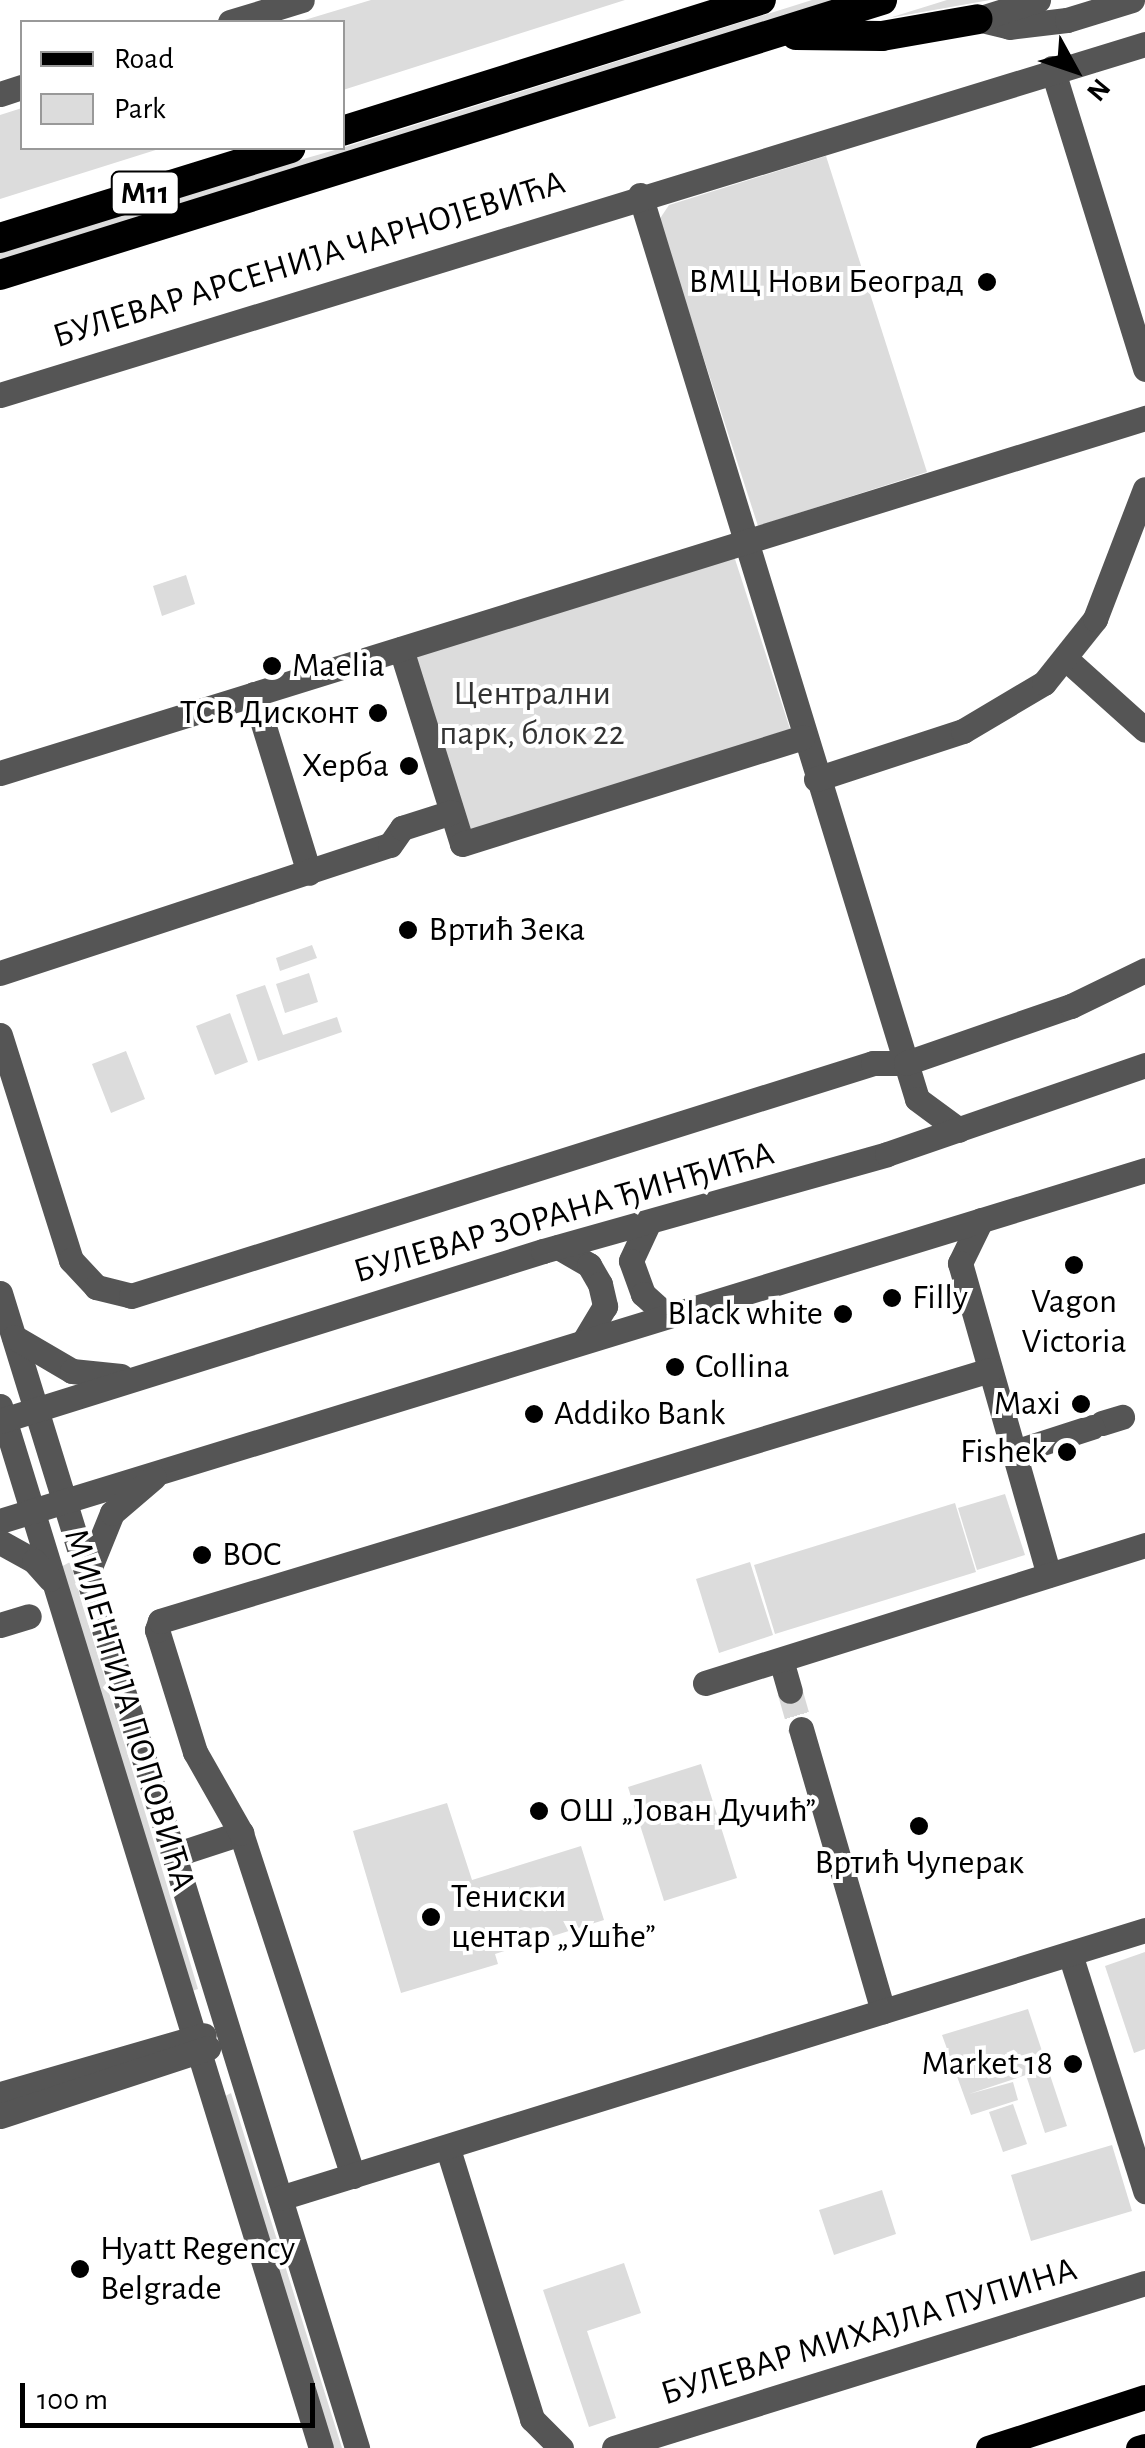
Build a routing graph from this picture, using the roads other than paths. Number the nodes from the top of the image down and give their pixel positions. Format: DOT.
graph roads {
  1 [pos="302,0"];
  2 [pos="762,0"];
  3 [pos="882,0"];
  4 [pos="1038,0"];
  5 [pos="1132,0"];
  6 [pos="978,19"];
  7 [pos="237,20"];
  8 [pos="773,34"];
  9 [pos="1145,44"];
  10 [pos="1052,68"];
  11 [pos="345,130"];
  12 [pos="284,150"];
  13 [pos="640,196"];
  14 [pos="0,238"];
  15 [pos="0,275"];
  16 [pos="1137,316"];
  17 [pos="1145,369"];
  18 [pos="0,396"];
  19 [pos="1145,418"];
  20 [pos="1145,492"];
  21 [pos="749,540"];
  22 [pos="401,648"];
  23 [pos="1066,659"];
  24 [pos="254,694"];
  25 [pos="1145,730"];
  26 [pos="803,737"];
  27 [pos="0,773"];
  28 [pos="816,779"];
  29 [pos="452,812"];
  30 [pos="309,874"];
  31 [pos="1145,970"];
  32 [pos="0,973"];
  33 [pos="0,1035"];
  34 [pos="906,1063"];
  35 [pos="1145,1064"];
  36 [pos="1116,1074"];
  37 [pos="1145,1084"];
  38 [pos="916,1100"];
  39 [pos="960,1130"];
  40 [pos="902,1149"];
  41 [pos="1144,1170"];
  42 [pos="981,1220"];
  43 [pos="647,1226"];
  44 [pos="922,1238"];
  45 [pos="558,1247"];
  46 [pos="960,1263"];
  47 [pos="0,1293"];
  48 [pos="666,1315"];
  49 [pos="14,1337"];
  50 [pos="585,1340"];
  51 [pos="990,1370"];
  52 [pos="141,1376"];
  53 [pos="36,1410"];
  54 [pos="1,1416"];
  55 [pos="1119,1418"];
  56 [pos="1014,1452"];
  57 [pos="163,1470"];
  58 [pos="65,1500"];
  59 [pos="32,1510"];
  60 [pos="0,1520"];
  61 [pos="0,1542"];
  62 [pos="1145,1545"];
  63 [pos="88,1572"];
  64 [pos="1049,1575"];
  65 [pos="56,1588"];
  66 [pos="29,1616"];
  67 [pos="0,1626"];
  68 [pos="781,1660"];
  69 [pos="704,1683"];
  70 [pos="790,1691"];
  71 [pos="801,1729"];
  72 [pos="241,1832"];
  73 [pos="174,1856"];
  74 [pos="1145,1930"];
  75 [pos="1070,1954"];
  76 [pos="883,2011"];
  77 [pos="229,2035"];
  78 [pos="194,2045"];
  79 [pos="0,2094"];
  80 [pos="0,2116"];
  81 [pos="448,2149"];
  82 [pos="1141,2163"];
  83 [pos="354,2176"];
  84 [pos="1145,2191"];
  85 [pos="280,2198"];
  86 [pos="1145,2282"];
  87 [pos="1145,2397"];
  88 [pos="1145,2446"];
  89 [pos="321,2448"];
  90 [pos="356,2448"];
  91 [pos="561,2448"];
  92 [pos="614,2448"];
  93 [pos="988,2448"];
  94 [pos="1138,2448"];
  1 -- 7 [label="street"];
  2 -- 11 [label="highway"];
  3 -- 8 [label="highway, M11"];
  4 -- 6 [label="street"];
  5 -- 6 [label="street"];
  6 -- 8 [label="highway"];
  8 -- 15 [label="highway, M11"];
  9 -- 10 [label="street, БУЛЕВАР АРСЕНИЈА ЧАРНОЈЕВИЋА"];
  10 -- 13 [label="street, БУЛЕВАР АРСЕНИЈА ЧАРНОЈЕВИЋА"];
  10 -- 16 [label="street"];
  12 -- 14 [label="highway, M11"];
  13 -- 18 [label="street, БУЛЕВАР АРСЕНИЈА ЧАРНОЈЕВИЋА"];
  13 -- 21 [label="street"];
  16 -- 17 [label="street"];
  19 -- 21 [label="street"];
  20 -- 23 [label="street"];
  21 -- 22 [label="street"];
  21 -- 26 [label="street"];
  22 -- 24 [label="street"];
  22 -- 29 [label="street"];
  23 -- 25 [label="street"];
  23 -- 28 [label="street"];
  24 -- 27 [label="street"];
  24 -- 30 [label="street"];
  26 -- 28 [label="street"];
  26 -- 29 [label="street"];
  28 -- 34 [label="street"];
  29 -- 30 [label="street"];
  30 -- 32 [label="street"];
  31 -- 34 [label="street, БУЛЕВАР ЗОРАНА ЂИНЂИЋА"];
  33 -- 34 [label="street, БУЛЕВАР ЗОРАНА ЂИНЂИЋА"];
  34 -- 38 [label="street"];
  35 -- 36 [label="street, БУЛЕВАР ЗОРАНА ЂИНЂИЋА"];
  36 -- 37 [label="street"];
  36 -- 39 [label="street, БУЛЕВАР ЗОРАНА ЂИНЂИЋА"];
  38 -- 39 [label="street"];
  38 -- 40 [label="street"];
  39 -- 40 [label="street, БУЛЕВАР ЗОРАНА ЂИНЂИЋА"];
  40 -- 43 [label="street, БУЛЕВАР ЗОРАНА ЂИНЂИЋА"];
  41 -- 42 [label="street"];
  42 -- 44 [label="street"];
  42 -- 46 [label="street"];
  43 -- 45 [label="street, БУЛЕВАР ЗОРАНА ЂИНЂИЋА"];
  43 -- 48 [label="street"];
  44 -- 46 [label="street"];
  44 -- 48 [label="street"];
  45 -- 50 [label="street"];
  45 -- 52 [label="street, БУЛЕВАР ЗОРАНА ЂИНЂИЋА"];
  46 -- 51 [label="street"];
  47 -- 49 [label="street, МИЛЕНТИЈА ПОПОВИЋА"];
  48 -- 50 [label="street"];
  49 -- 52 [label="street"];
  49 -- 53 [label="street, МИЛЕНТИЈА ПОПОВИЋА"];
  50 -- 57 [label="street"];
  51 -- 56 [label="street"];
  51 -- 72 [label="street, МИЛЕНТИЈА ПОПОВИЋА"];
  52 -- 53 [label="street, БУЛЕВАР ЗОРАНА ЂИНЂИЋА"];
  53 -- 54 [label="street, БУЛЕВАР ЗОРАНА ЂИНЂИЋА"];
  53 -- 58 [label="street, МИЛЕНТИЈА ПОПОВИЋА"];
  54 -- 59 [label="street, МИЛЕНТИЈА ПОПОВИЋА"];
  55 -- 56 [label="street"];
  56 -- 64 [label="street"];
  57 -- 58 [label="street"];
  57 -- 63 [label="street"];
  58 -- 59 [label="street"];
  58 -- 63 [label="street, МИЛЕНТИЈА ПОПОВИЋА"];
  59 -- 60 [label="street"];
  59 -- 65 [label="street, МИЛЕНТИЈА ПОПОВИЋА"];
  61 -- 65 [label="street"];
  62 -- 64 [label="street"];
  63 -- 73 [label="street, МИЛЕНТИЈА ПОПОВИЋА"];
  64 -- 68 [label="street"];
  65 -- 78 [label="street, МИЛЕНТИЈА ПОПОВИЋА"];
  66 -- 67 [label="street"];
  68 -- 69 [label="street"];
  68 -- 70 [label="street"];
  71 -- 76 [label="street"];
  72 -- 73 [label="street, МИЛЕНТИЈА ПОПОВИЋА"];
  72 -- 83 [label="street, МИЛЕНТИЈА ПОПОВИЋА"];
  73 -- 77 [label="street, МИЛЕНТИЈА ПОПОВИЋА"];
  74 -- 75 [label="street"];
  75 -- 76 [label="street"];
  75 -- 82 [label="street"];
  76 -- 81 [label="street"];
  77 -- 78 [label="street"];
  77 -- 85 [label="street, МИЛЕНТИЈА ПОПОВИЋА"];
  78 -- 79 [label="street"];
  78 -- 80 [label="street"];
  78 -- 89 [label="street, МИЛЕНТИЈА ПОПОВИЋА"];
  81 -- 83 [label="street"];
  81 -- 91 [label="street"];
  82 -- 84 [label="street"];
  83 -- 85 [label="street"];
  85 -- 90 [label="street, МИЛЕНТИЈА ПОПОВИЋА"];
  86 -- 92 [label="street, БУЛЕВАР МИХАЈЛА ПУПИНА"];
  87 -- 93 [label="main road"];
  88 -- 94 [label="main road"];
}
